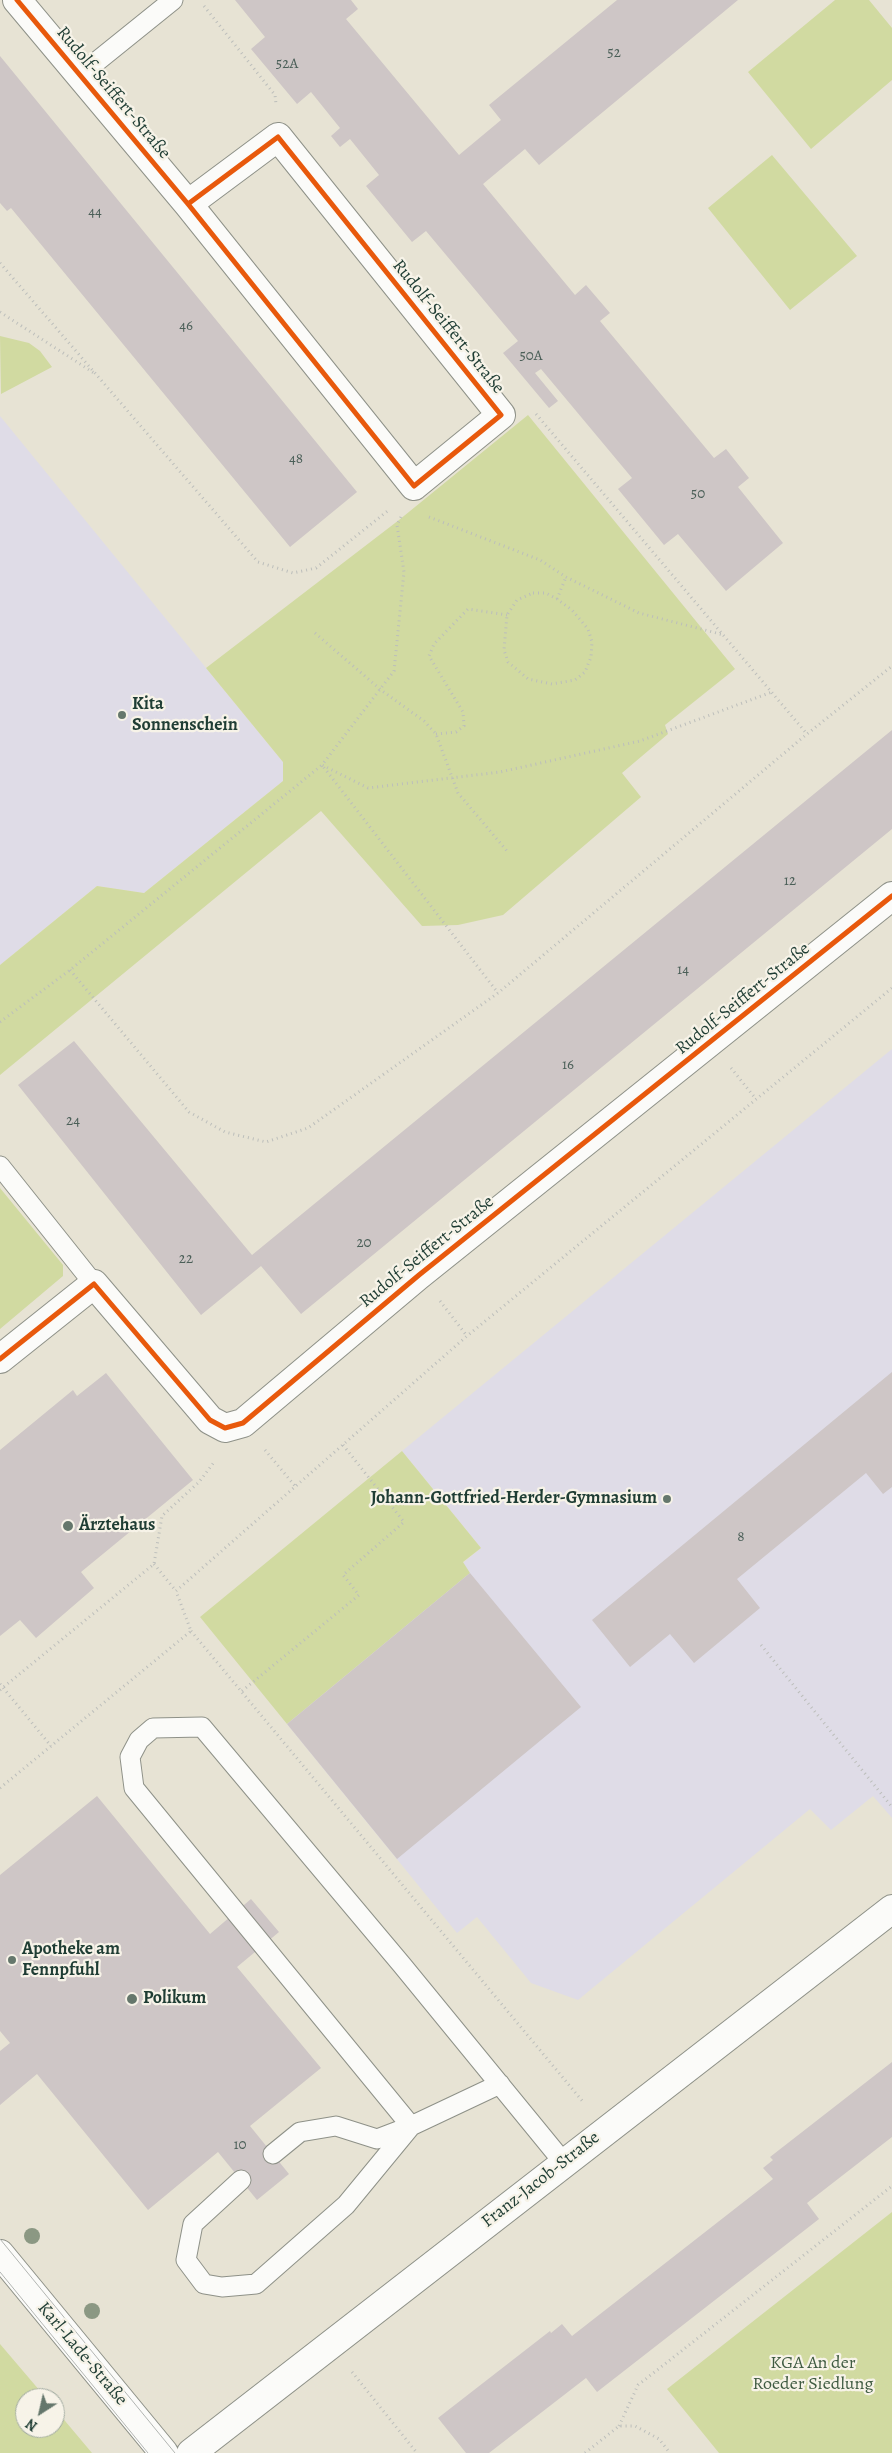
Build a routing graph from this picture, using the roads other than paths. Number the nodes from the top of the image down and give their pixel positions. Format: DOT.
graph roads {
  1 [pos="17,0"];
  2 [pos="173,0"];
  3 [pos="80,75"];
  4 [pos="188,204"];
  5 [pos="892,896"];
  6 [pos="0,1166"];
  7 [pos="94,1284"];
  8 [pos="0,1359"];
  9 [pos="892,1909"];
  10 [pos="500,2084"];
  11 [pos="411,2126"];
  12 [pos="272,2154"];
  13 [pos="564,2163"];
  14 [pos="241,2180"];
  15 [pos="0,2254"];
  16 [pos="164,2453"];
  17 [pos="191,2453"];
  1 -- 3 [label="street, Rudolf-Seiffert-Straße"];
  2 -- 3 [label="lane"];
  3 -- 4 [label="street, Rudolf-Seiffert-Straße"];
  4 -- 4 [label="street, Rudolf-Seiffert-Straße"];
  5 -- 7 [label="street, Rudolf-Seiffert-Straße"];
  6 -- 7 [label="lane"];
  7 -- 8 [label="street"];
  9 -- 13 [label="street, Franz-Jacob-Straße"];
  10 -- 11 [label="lane"];
  10 -- 11 [label="lane"];
  10 -- 13 [label="lane"];
  11 -- 12 [label="lane"];
  11 -- 14 [label="lane"];
  13 -- 17 [label="street, Franz-Jacob-Straße"];
  15 -- 16 [label="street, Karl-Lade-Straße"];
}
